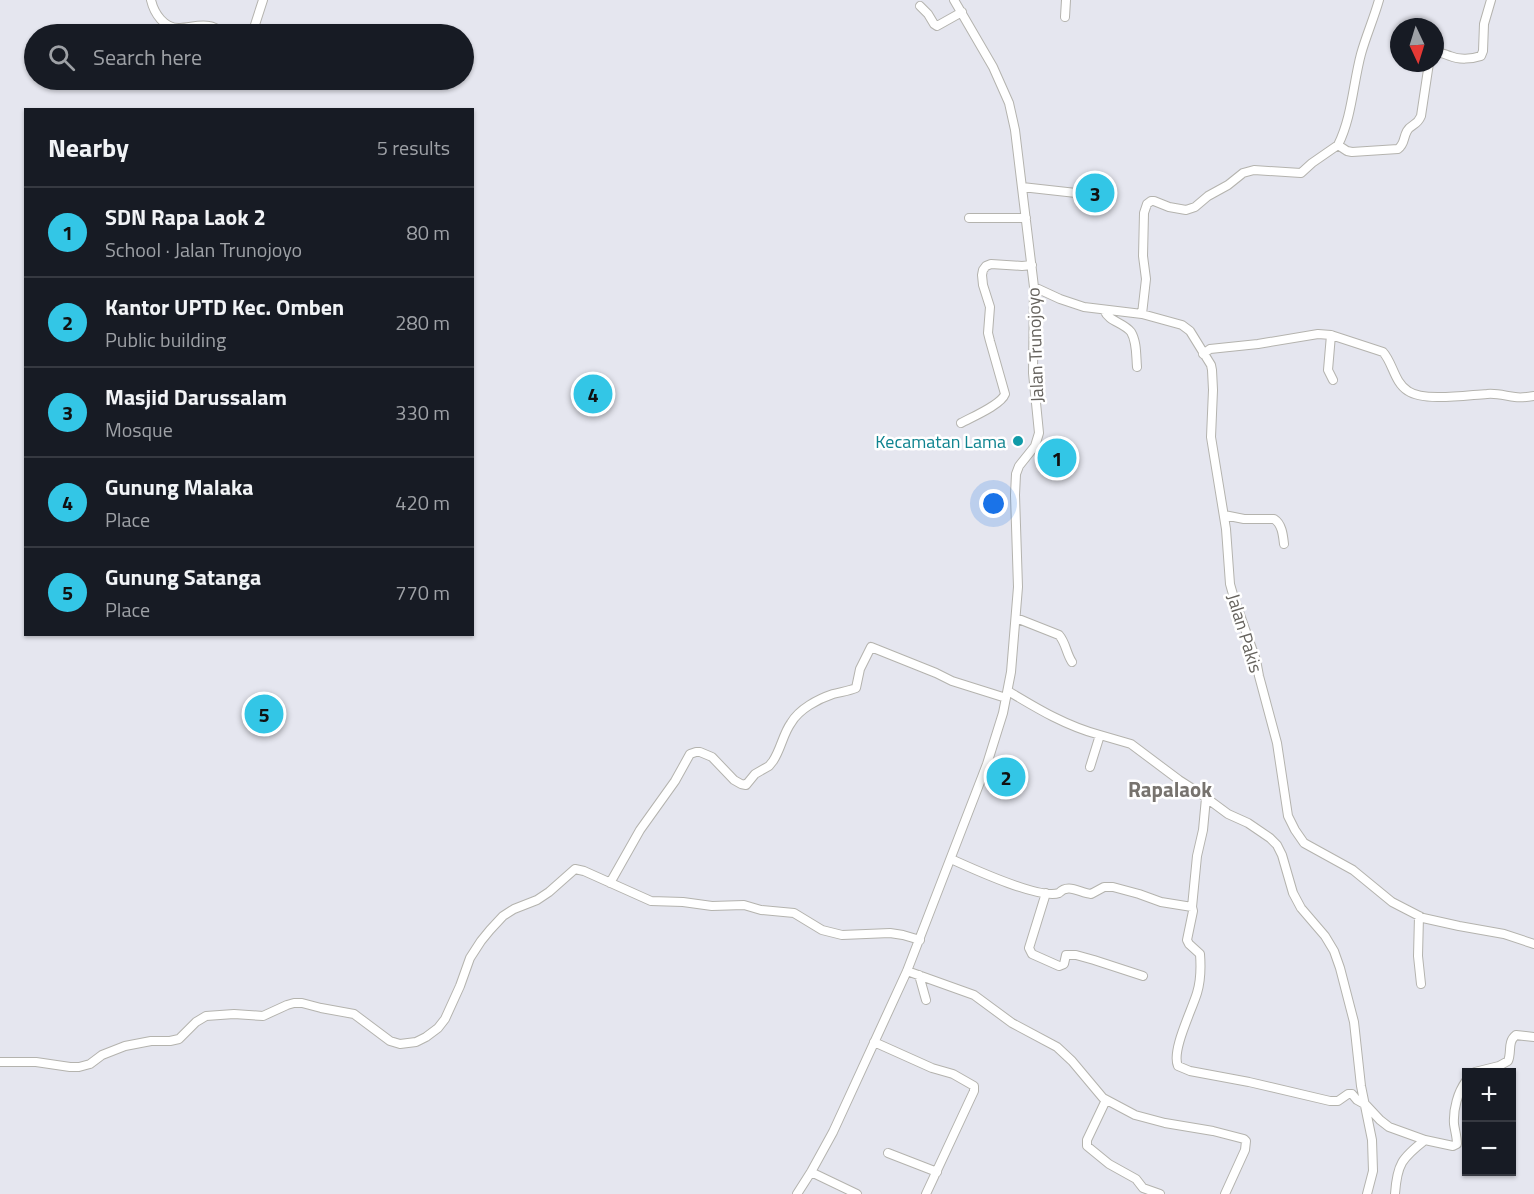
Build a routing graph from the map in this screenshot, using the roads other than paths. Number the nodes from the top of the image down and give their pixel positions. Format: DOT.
graph roads {
  1 [pos="151,0"];
  2 [pos="263,0"];
  3 [pos="954,0"];
  4 [pos="1066,0"];
  5 [pos="1380,0"];
  6 [pos="1491,0"];
  7 [pos="920,6"];
  8 [pos="962,12"];
  9 [pos="1065,17"];
  10 [pos="167,24"];
  11 [pos="255,24"];
  12 [pos="1444,53"];
  13 [pos="1428,72"];
  14 [pos="1338,145"];
  15 [pos="1022,187"];
  16 [pos="1076,193"];
  17 [pos="969,218"];
  18 [pos="1026,218"];
  19 [pos="1032,265"];
  20 [pos="1034,287"];
  21 [pos="1104,310"];
  22 [pos="1142,314"];
  23 [pos="1331,335"];
  24 [pos="1203,354"];
  25 [pos="1137,367"];
  26 [pos="1332,380"];
  27 [pos="1534,396"];
  28 [pos="961,423"];
  29 [pos="1224,515"];
  30 [pos="1284,544"];
  31 [pos="1016,618"];
  32 [pos="1072,662"];
  33 [pos="1007,694"];
  34 [pos="1100,735"];
  35 [pos="1090,767"];
  36 [pos="1206,798"];
  37 [pos="951,859"];
  38 [pos="610,883"];
  39 [pos="1046,893"];
  40 [pos="1192,907"];
  41 [pos="1419,916"];
  42 [pos="920,940"];
  43 [pos="1534,944"];
  44 [pos="907,971"];
  45 [pos="920,975"];
  46 [pos="1143,976"];
  47 [pos="1420,984"];
  48 [pos="926,1000"];
  49 [pos="1534,1036"];
  50 [pos="874,1042"];
  51 [pos="0,1062"];
  52 [pos="1491,1068"];
  53 [pos="1462,1088"];
  54 [pos="1106,1100"];
  55 [pos="1364,1103"];
  56 [pos="1425,1140"];
  57 [pos="888,1153"];
  58 [pos="811,1172"];
  59 [pos="936,1172"];
  60 [pos="797,1194"];
  61 [pos="857,1194"];
  62 [pos="926,1194"];
  63 [pos="1160,1194"];
  64 [pos="1225,1194"];
  65 [pos="1367,1194"];
  66 [pos="1395,1194"];
  1 -- 10 [label="street"];
  2 -- 11 [label="street"];
  3 -- 8 [label="street, Jalan Trunojoyo"];
  4 -- 9 [label="street"];
  5 -- 14 [label="street"];
  6 -- 12 [label="street"];
  7 -- 8 [label="street"];
  8 -- 15 [label="street, Jalan Trunojoyo"];
  13 -- 14 [label="street"];
  14 -- 22 [label="street"];
  15 -- 16 [label="street"];
  15 -- 18 [label="street, Jalan Trunojoyo"];
  17 -- 18 [label="street"];
  18 -- 19 [label="street, Jalan Trunojoyo"];
  19 -- 20 [label="street, Jalan Trunojoyo"];
  19 -- 28 [label="street"];
  20 -- 21 [label="street, Jalan Pakis"];
  20 -- 31 [label="street, Jalan Trunojoyo"];
  21 -- 22 [label="street, Jalan Pakis"];
  21 -- 25 [label="street"];
  22 -- 24 [label="street, Jalan Pakis"];
  23 -- 24 [label="street"];
  23 -- 26 [label="street"];
  23 -- 27 [label="street"];
  24 -- 29 [label="street, Jalan Pakis"];
  29 -- 30 [label="street"];
  29 -- 41 [label="street, Jalan Pakis"];
  31 -- 32 [label="street"];
  31 -- 33 [label="street, Jalan Trunojoyo"];
  33 -- 34 [label="street"];
  33 -- 37 [label="street, Jalan Trunojoyo"];
  33 -- 38 [label="street"];
  34 -- 35 [label="street"];
  34 -- 36 [label="street"];
  36 -- 40 [label="street"];
  36 -- 55 [label="street"];
  37 -- 39 [label="street"];
  37 -- 42 [label="street, Jalan Trunojoyo"];
  38 -- 42 [label="street"];
  38 -- 51 [label="street"];
  39 -- 40 [label="street"];
  39 -- 46 [label="street"];
  40 -- 55 [label="street"];
  41 -- 43 [label="street, Jalan Pakis"];
  41 -- 47 [label="street"];
  42 -- 44 [label="street, Jalan Trunojoyo"];
  44 -- 45 [label="street"];
  44 -- 50 [label="street, Jalan Trunojoyo"];
  45 -- 48 [label="street"];
  45 -- 54 [label="street"];
  49 -- 52 [label="street"];
  50 -- 58 [label="street, Jalan Trunojoyo"];
  50 -- 59 [label="street"];
  53 -- 56 [label="street"];
  54 -- 63 [label="street"];
  54 -- 64 [label="street"];
  55 -- 56 [label="street"];
  55 -- 65 [label="street"];
  56 -- 66 [label="street"];
  57 -- 59 [label="street"];
  58 -- 60 [label="street, Jalan Trunojoyo"];
  58 -- 61 [label="street"];
  59 -- 62 [label="street"];
}
